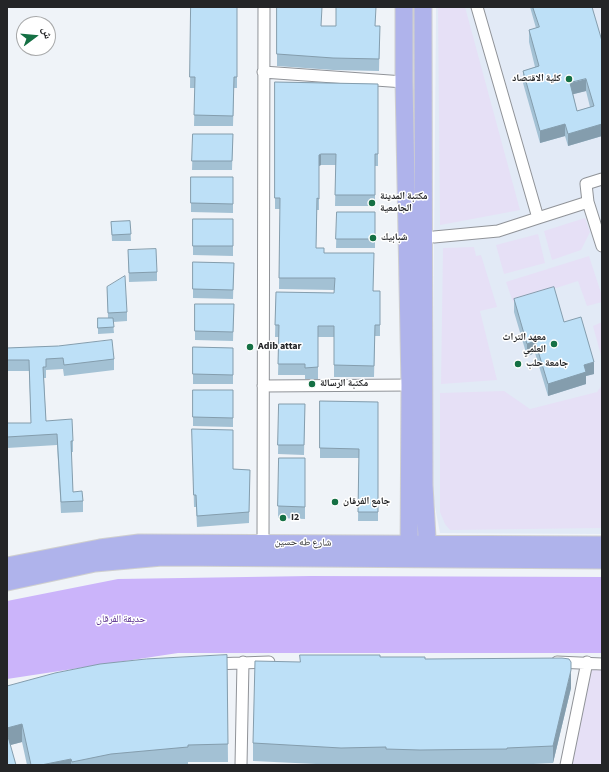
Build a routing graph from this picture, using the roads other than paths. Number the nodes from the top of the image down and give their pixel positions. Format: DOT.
graph roads {
  1 [pos="264,7"];
  2 [pos="404,7"];
  3 [pos="423,7"];
  4 [pos="477,7"];
  5 [pos="264,72"];
  6 [pos="404,82"];
  7 [pos="602,179"];
  8 [pos="588,202"];
  9 [pos="538,218"];
  10 [pos="434,237"];
  11 [pos="602,246"];
  12 [pos="410,385"];
  13 [pos="263,386"];
  14 [pos="263,542"];
  15 [pos="602,545"];
  16 [pos="409,552"];
  17 [pos="428,552"];
  18 [pos="602,560"];
  19 [pos="7,566"];
  20 [pos="7,582"];
  21 [pos="244,662"];
  22 [pos="283,662"];
  23 [pos="547,662"];
  24 [pos="586,662"];
  25 [pos="602,664"];
  26 [pos="204,665"];
  27 [pos="241,765"];
  28 [pos="566,765"];
  1 -- 5 [label="street"];
  2 -- 6 [label="main road"];
  3 -- 17 [label="main road"];
  4 -- 9 [label="street"];
  5 -- 6 [label="street"];
  5 -- 13 [label="street"];
  6 -- 12 [label="main road"];
  7 -- 8 [label="street"];
  8 -- 9 [label="street"];
  8 -- 11 [label="street"];
  9 -- 10 [label="street"];
  12 -- 13 [label="street"];
  12 -- 16 [label="main road"];
  13 -- 14 [label="street"];
  14 -- 16 [label="main road, شارع طه حسين"];
  14 -- 19 [label="main road, شارع طه حسين"];
  15 -- 17 [label="main road"];
  16 -- 17 [label="main road"];
  16 -- 20 [label="main road, شارع طه حسين"];
  17 -- 18 [label="main road"];
  21 -- 22 [label="street"];
  21 -- 26 [label="street"];
  21 -- 27 [label="street"];
  23 -- 24 [label="street"];
  24 -- 25 [label="street"];
  24 -- 28 [label="street"];
}
